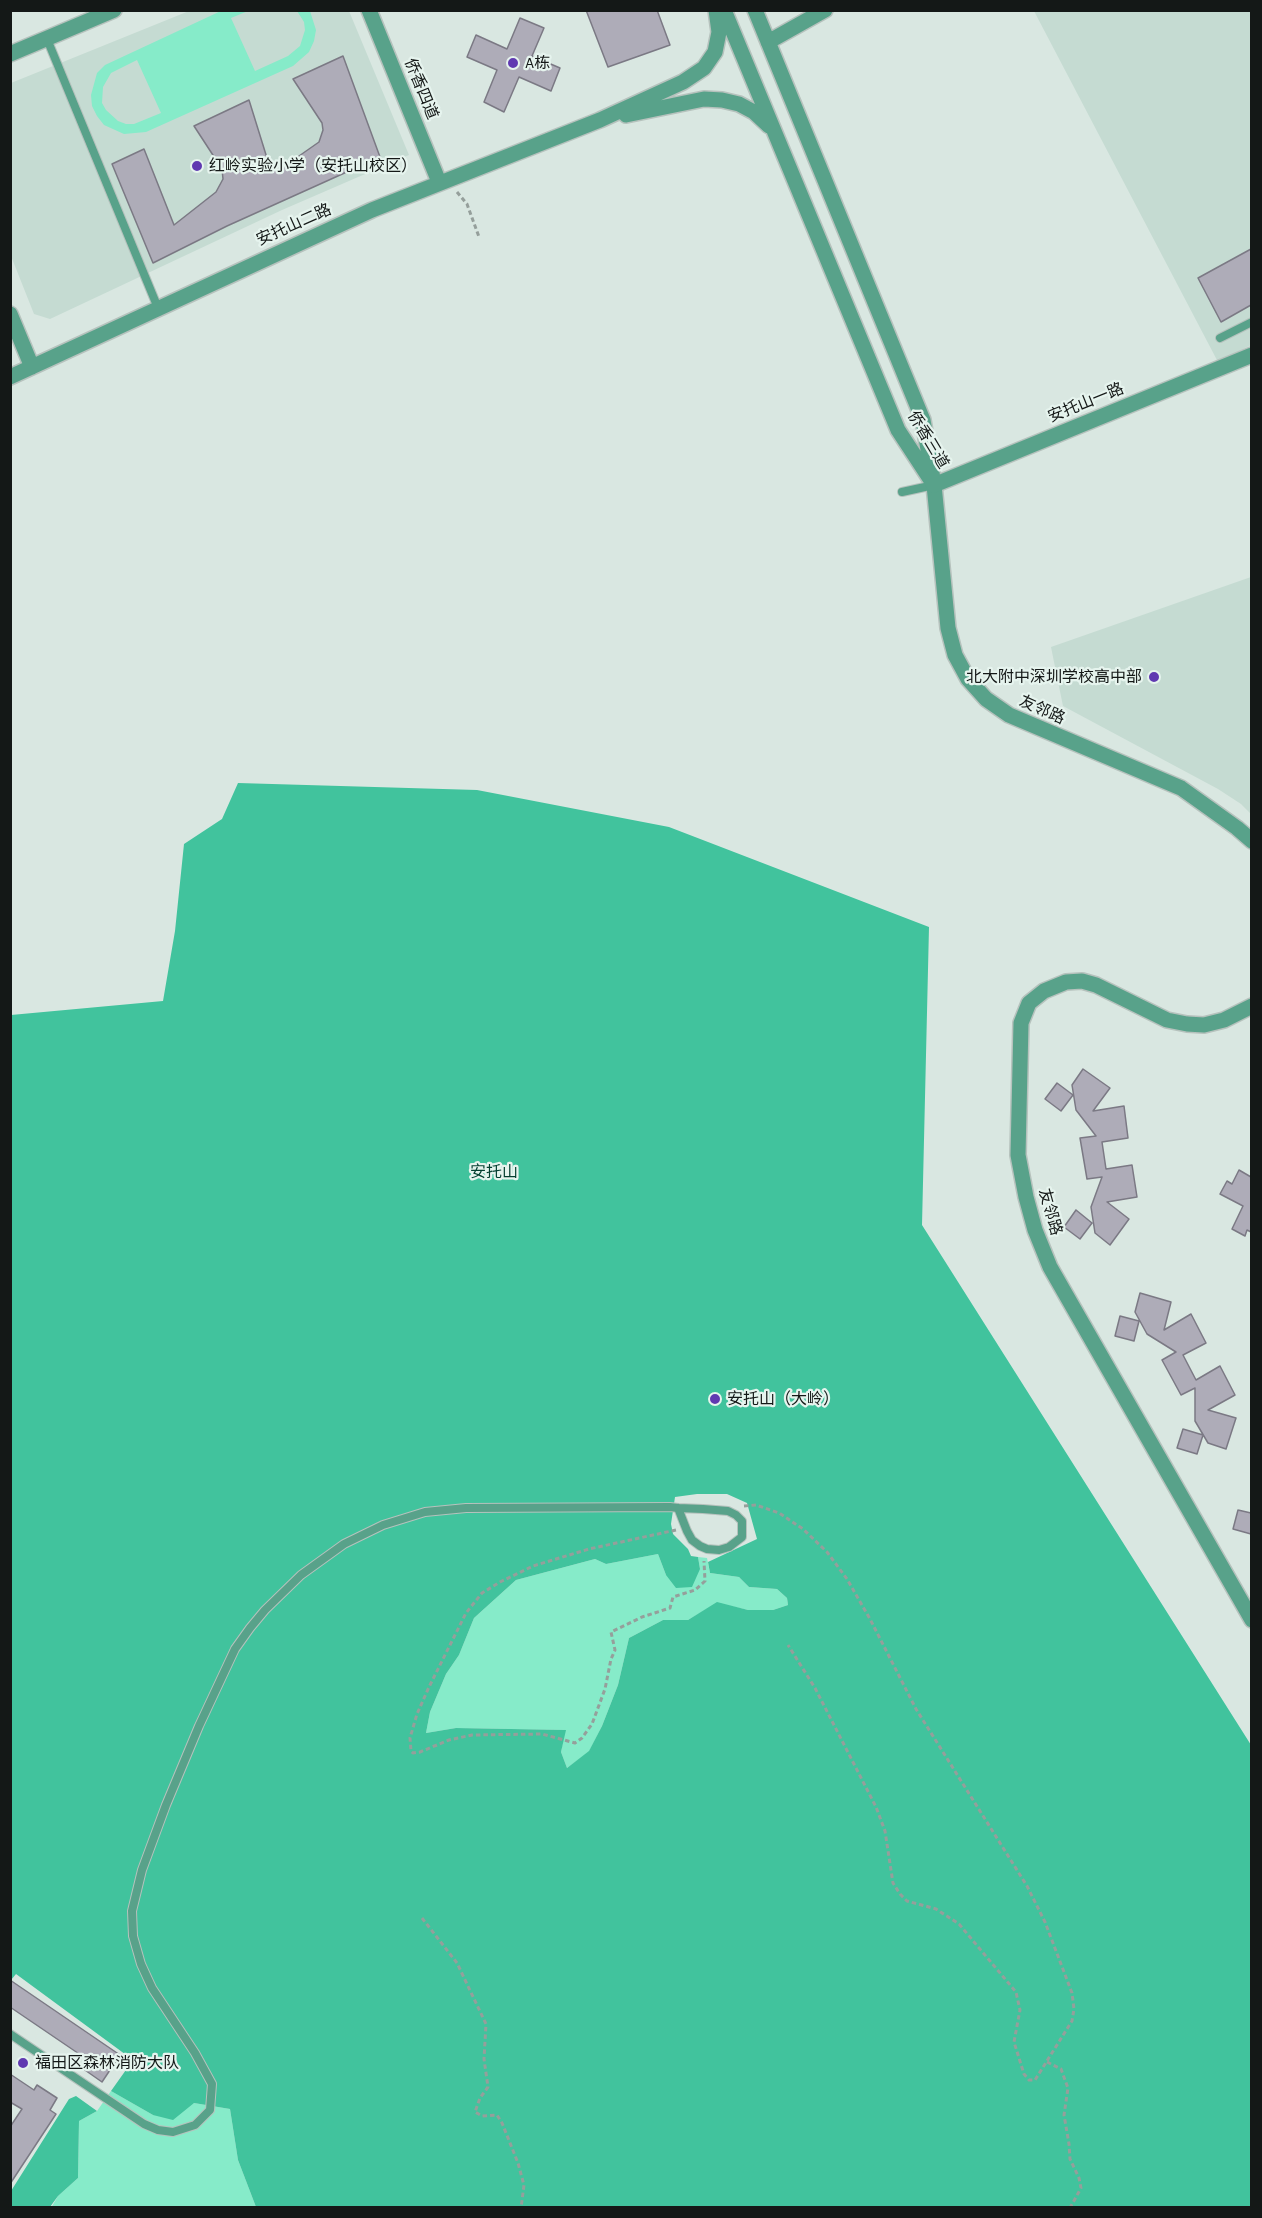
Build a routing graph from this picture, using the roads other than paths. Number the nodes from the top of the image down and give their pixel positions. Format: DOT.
graph roads {
  1 [pos="114,10"];
  2 [pos="369,10"];
  3 [pos="716,10"];
  4 [pos="724,10"];
  5 [pos="755,10"];
  6 [pos="825,10"];
  7 [pos="47,39"];
  8 [pos="768,42"];
  9 [pos="10,54"];
  10 [pos="600,120"];
  11 [pos="777,138"];
  12 [pos="443,180"];
  13 [pos="158,308"];
  14 [pos="10,314"];
  15 [pos="1251,322"];
  16 [pos="1220,338"];
  17 [pos="1251,355"];
  18 [pos="32,367"];
  19 [pos="10,377"];
  20 [pos="934,485"];
  21 [pos="902,492"];
  22 [pos="1251,841"];
  23 [pos="1251,1006"];
  24 [pos="678,1508"];
  25 [pos="1251,1620"];
  26 [pos="10,2034"];
  1 -- 7 [label="street"];
  2 -- 12 [label="street, 侨香四道"];
  3 -- 10 [label="street"];
  4 -- 11 [label="street, 侨香三道"];
  5 -- 8 [label="street, 侨香三道"];
  6 -- 8 [label="street"];
  7 -- 9 [label="street"];
  7 -- 13 [label="lane"];
  8 -- 20 [label="street, 侨香三道"];
  10 -- 11 [label="street"];
  10 -- 12 [label="street, 安托山二路"];
  11 -- 20 [label="street, 侨香三道"];
  12 -- 13 [label="street, 安托山二路"];
  13 -- 18 [label="street, 安托山二路"];
  14 -- 18 [label="street"];
  15 -- 16 [label="lane"];
  17 -- 20 [label="street, 安托山一路"];
  18 -- 19 [label="street, 安托山二路"];
  20 -- 21 [label="lane"];
  20 -- 22 [label="street, 友邻路"];
  23 -- 25 [label="street, 友邻路"];
  24 -- 24 [label="lane"];
  24 -- 26 [label="lane"];
}
